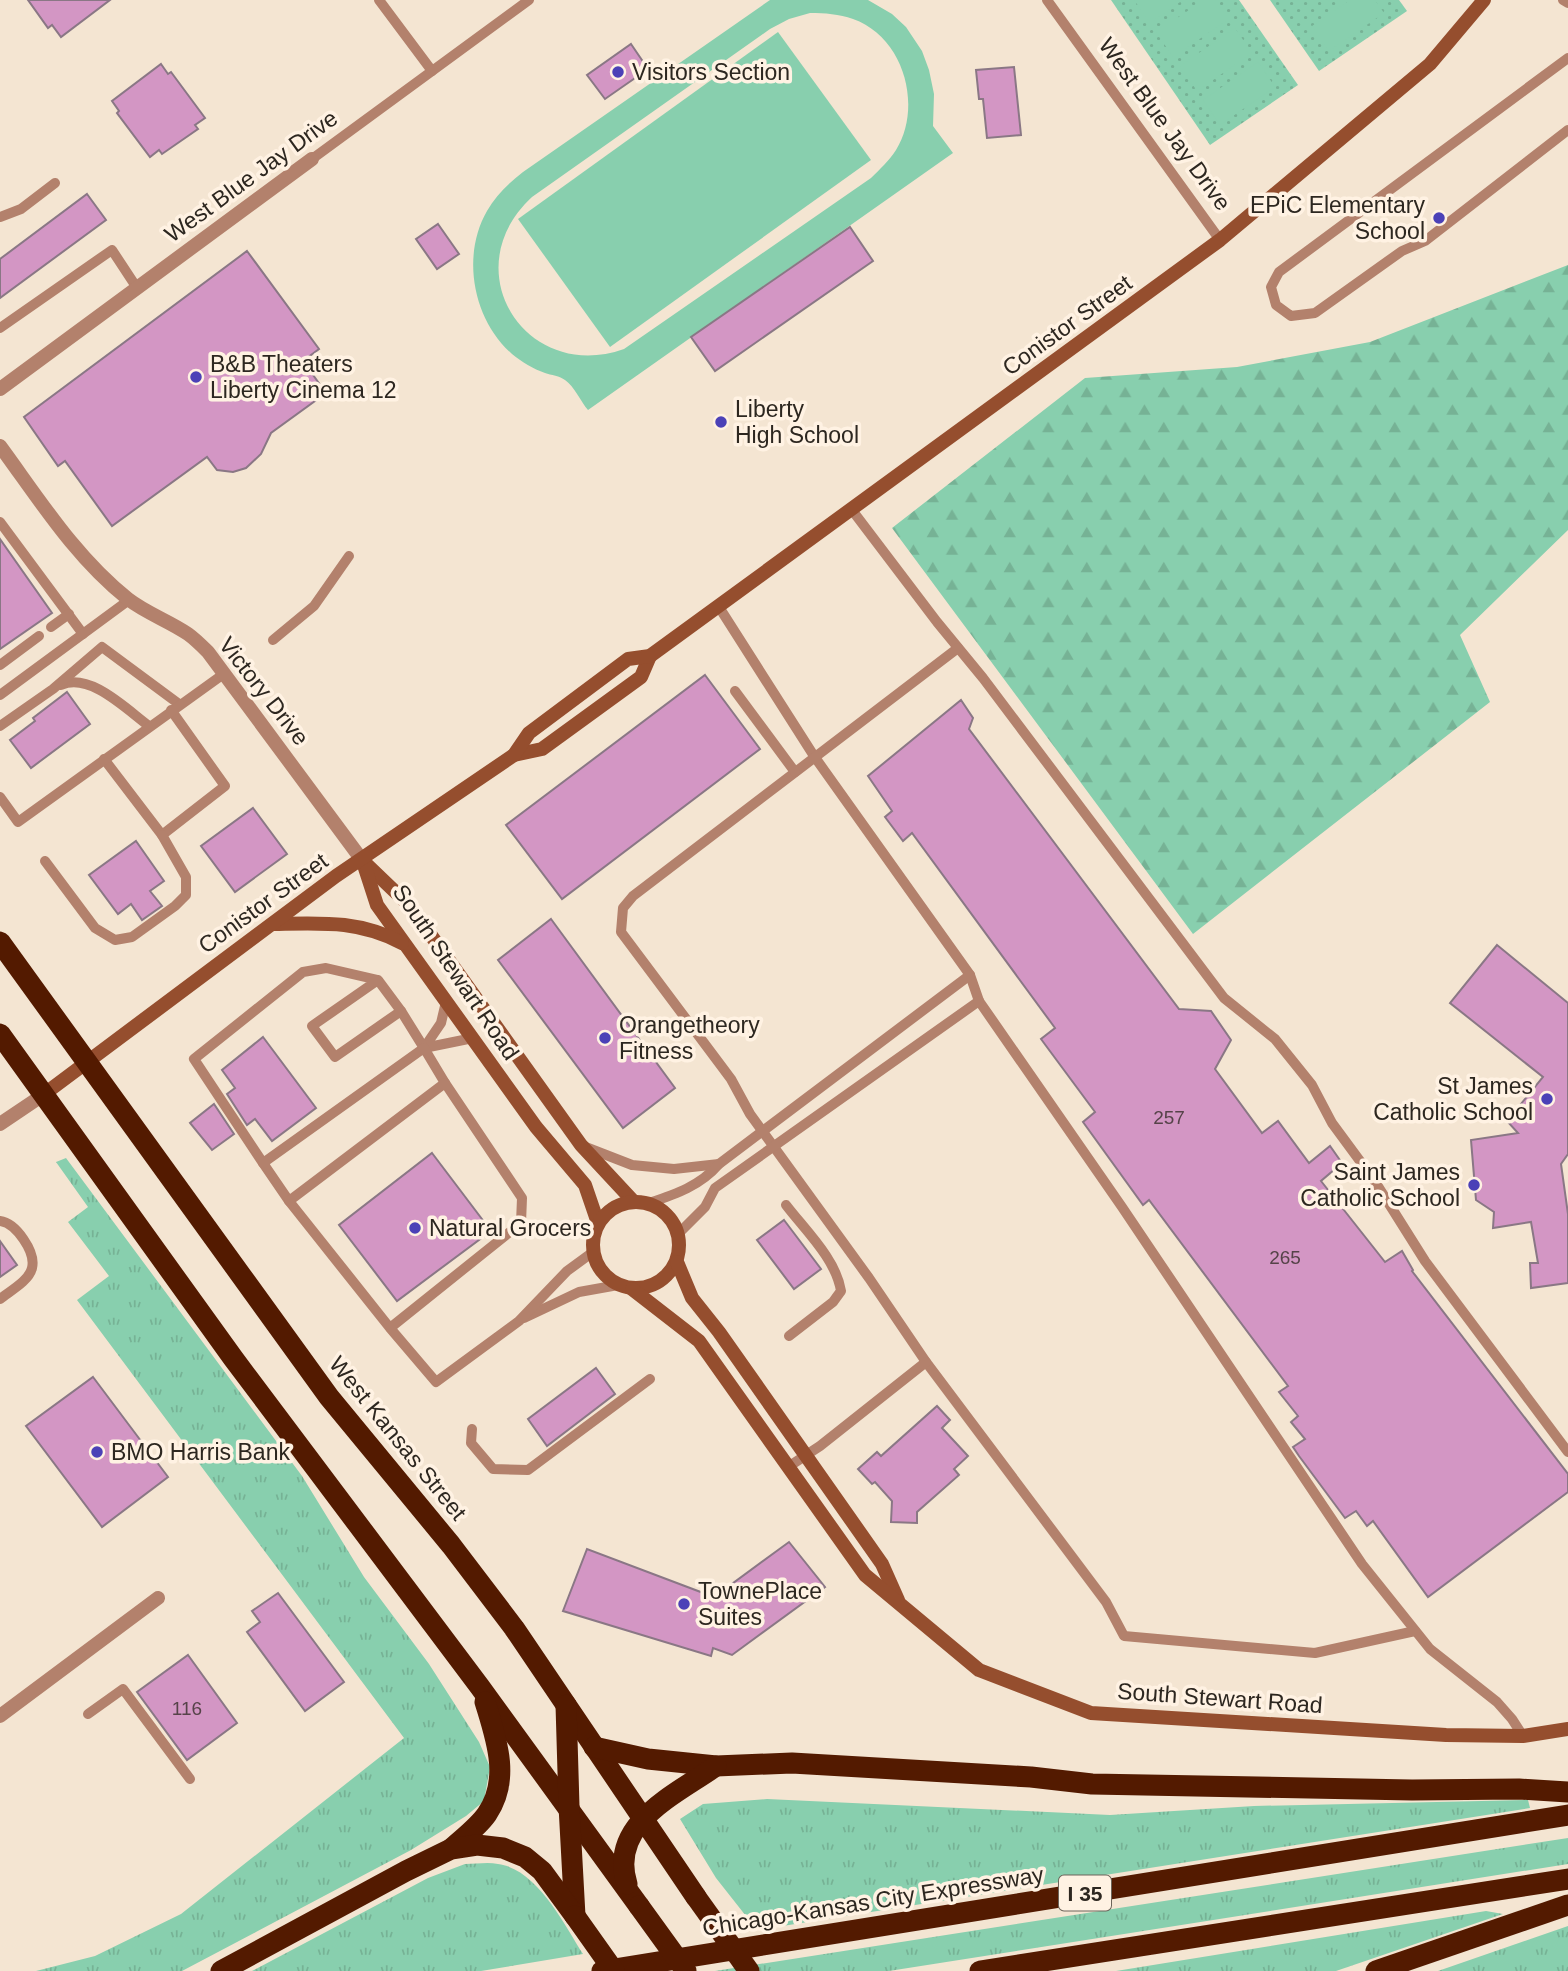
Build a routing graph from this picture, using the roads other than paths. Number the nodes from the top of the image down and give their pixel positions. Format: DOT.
graph roads {
  1 [pos="379,0"];
  2 [pos="529,0"];
  3 [pos="1047,0"];
  4 [pos="1484,0"];
  5 [pos="1563,0"];
  6 [pos="1568,3"];
  7 [pos="1568,58"];
  8 [pos="432,71"];
  9 [pos="1568,130"];
  10 [pos="313,159"];
  11 [pos="55,183"];
  12 [pos="0,217"];
  13 [pos="1220,240"];
  14 [pos="137,288"];
  15 [pos="1,327"];
  16 [pos="0,389"];
  17 [pos="0,446"];
  18 [pos="5,462"];
  19 [pos="852,510"];
  20 [pos="0,522"];
  21 [pos="349,556"];
  22 [pos="129,600"];
  23 [pos="719,607"];
  24 [pos="69,614"];
  25 [pos="51,627"];
  26 [pos="83,634"];
  27 [pos="39,636"];
  28 [pos="273,640"];
  29 [pos="958,648"];
  30 [pos="650,656"];
  31 [pos="0,665"];
  32 [pos="225,673"];
  33 [pos="52,689"];
  34 [pos="735,691"];
  35 [pos="0,695"];
  36 [pos="175,707"];
  37 [pos="0,726"];
  38 [pos="149,726"];
  39 [pos="513,755"];
  40 [pos="814,756"];
  41 [pos="104,759"];
  42 [pos="794,772"];
  43 [pos="0,797"];
  44 [pos="162,835"];
  45 [pos="362,860"];
  46 [pos="45,861"];
  47 [pos="274,924"];
  48 [pos="0,942"];
  49 [pos="406,945"];
  50 [pos="970,975"];
  51 [pos="378,980"];
  52 [pos="979,1001"];
  53 [pos="446,1002"];
  54 [pos="401,1011"];
  55 [pos="0,1034"];
  56 [pos="473,1038"];
  57 [pos="424,1048"];
  58 [pos="85,1062"];
  59 [pos="444,1083"];
  60 [pos="43,1095"];
  61 [pos="0,1124"];
  62 [pos="763,1131"];
  63 [pos="581,1145"];
  64 [pos="775,1146"];
  65 [pos="263,1163"];
  66 [pos="719,1164"];
  67 [pos="289,1201"];
  68 [pos="642,1202"];
  69 [pos="786,1205"];
  70 [pos="0,1221"];
  71 [pos="598,1223"];
  72 [pos="678,1234"];
  73 [pos="593,1252"];
  74 [pos="677,1262"];
  75 [pos="625,1287"];
  76 [pos="0,1298"];
  77 [pos="519,1321"];
  78 [pos="390,1328"];
  79 [pos="789,1336"];
  80 [pos="926,1362"];
  81 [pos="650,1379"];
  82 [pos="472,1429"];
  83 [pos="1568,1452"];
  84 [pos="806,1456"];
  85 [pos="788,1467"];
  86 [pos="158,1598"];
  87 [pos="900,1605"];
  88 [pos="1415,1632"];
  89 [pos="480,1686"];
  90 [pos="566,1705"];
  91 [pos="88,1714"];
  92 [pos="0,1716"];
  93 [pos="1568,1729"];
  94 [pos="1523,1736"];
  95 [pos="594,1747"];
  96 [pos="716,1766"];
  97 [pos="190,1779"];
  98 [pos="1568,1792"];
  99 [pos="569,1807"];
  100 [pos="1568,1815"];
  101 [pos="642,1820"];
  102 [pos="451,1849"];
  103 [pos="1568,1879"];
  104 [pos="635,1900"];
  105 [pos="1568,1905"];
  106 [pos="575,1916"];
  107 [pos="221,1971"];
  108 [pos="602,1971"];
  109 [pos="614,1971"];
  110 [pos="686,1971"];
  111 [pos="749,1971"];
  112 [pos="980,1971"];
  113 [pos="1376,1971"];
  1 -- 8 [label="lane"];
  2 -- 8 [label="lane, West Blue Jay Drive"];
  3 -- 13 [label="lane, West Blue Jay Drive"];
  4 -- 13 [label="street, Conistor Street"];
  5 -- 6 [label="lane"];
  7 -- 9 [label="lane"];
  8 -- 10 [label="lane, West Blue Jay Drive"];
  10 -- 14 [label="street, West Blue Jay Drive"];
  11 -- 12 [label="lane"];
  13 -- 19 [label="street, Conistor Street"];
  14 -- 15 [label="lane"];
  14 -- 16 [label="street, West Blue Jay Drive"];
  17 -- 18 [label="street, Victory Drive"];
  18 -- 22 [label="street, Victory Drive"];
  19 -- 23 [label="street, Conistor Street"];
  19 -- 29 [label="lane"];
  20 -- 24 [label="lane"];
  21 -- 28 [label="lane"];
  22 -- 26 [label="lane"];
  22 -- 32 [label="street, Victory Drive"];
  23 -- 30 [label="street, Conistor Street"];
  23 -- 40 [label="lane"];
  24 -- 25 [label="lane"];
  24 -- 26 [label="lane"];
  26 -- 35 [label="lane"];
  27 -- 31 [label="lane"];
  29 -- 40 [label="lane"];
  29 -- 83 [label="lane"];
  30 -- 39 [label="street, Conistor Street"];
  30 -- 39 [label="street, Conistor Street"];
  32 -- 36 [label="lane"];
  32 -- 45 [label="street, Victory Drive"];
  33 -- 36 [label="lane"];
  33 -- 37 [label="lane"];
  33 -- 38 [label="lane"];
  34 -- 42 [label="lane"];
  36 -- 38 [label="lane"];
  36 -- 44 [label="lane"];
  38 -- 41 [label="lane"];
  39 -- 45 [label="street, Conistor Street"];
  40 -- 42 [label="lane"];
  40 -- 50 [label="lane"];
  41 -- 43 [label="lane"];
  41 -- 44 [label="lane"];
  42 -- 62 [label="lane"];
  44 -- 46 [label="lane"];
  45 -- 47 [label="street, Conistor Street"];
  45 -- 49 [label="street, South Stewart Road"];
  45 -- 63 [label="street, South Stewart Road"];
  47 -- 49 [label="street"];
  47 -- 58 [label="street, Conistor Street"];
  48 -- 58 [label="highway, West Kansas Street"];
  49 -- 53 [label="street, South Stewart Road"];
  50 -- 52 [label="lane"];
  50 -- 62 [label="lane"];
  51 -- 54 [label="lane"];
  51 -- 54 [label="lane"];
  51 -- 65 [label="lane"];
  52 -- 64 [label="lane"];
  52 -- 88 [label="lane"];
  53 -- 56 [label="street, South Stewart Road"];
  53 -- 57 [label="lane"];
  54 -- 57 [label="lane"];
  55 -- 60 [label="highway"];
  56 -- 57 [label="lane"];
  56 -- 71 [label="street, South Stewart Road"];
  57 -- 59 [label="lane"];
  57 -- 65 [label="lane"];
  58 -- 60 [label="street, Conistor Street"];
  58 -- 90 [label="highway, West Kansas Street"];
  59 -- 67 [label="lane"];
  59 -- 78 [label="lane"];
  60 -- 61 [label="street"];
  60 -- 89 [label="highway"];
  62 -- 64 [label="lane"];
  62 -- 66 [label="lane"];
  63 -- 66 [label="lane"];
  63 -- 68 [label="street, South Stewart Road"];
  64 -- 72 [label="lane"];
  64 -- 80 [label="lane"];
  65 -- 67 [label="lane"];
  66 -- 68 [label="lane"];
  67 -- 78 [label="lane"];
  68 -- 71 [label="street"];
  68 -- 72 [label="street"];
  69 -- 79 [label="lane"];
  70 -- 76 [label="lane"];
  71 -- 73 [label="street"];
  72 -- 74 [label="street"];
  73 -- 75 [label="street"];
  73 -- 77 [label="lane"];
  74 -- 75 [label="street"];
  74 -- 84 [label="street, South Stewart Road"];
  75 -- 77 [label="lane"];
  75 -- 85 [label="street, South Stewart Road"];
  77 -- 78 [label="lane"];
  80 -- 84 [label="lane"];
  80 -- 88 [label="lane"];
  81 -- 82 [label="lane"];
  84 -- 85 [label="lane"];
  84 -- 87 [label="street, South Stewart Road"];
  85 -- 87 [label="street, South Stewart Road"];
  86 -- 92 [label="street"];
  87 -- 94 [label="street, South Stewart Road"];
  88 -- 94 [label="lane"];
  89 -- 99 [label="highway"];
  89 -- 102 [label="highway"];
  90 -- 95 [label="highway, West Kansas Street"];
  90 -- 99 [label="highway"];
  91 -- 97 [label="lane"];
  93 -- 94 [label="street, South Stewart Road"];
  95 -- 96 [label="highway"];
  95 -- 101 [label="highway, West Kansas Street"];
  96 -- 98 [label="highway"];
  96 -- 101 [label="highway"];
  99 -- 104 [label="highway"];
  99 -- 106 [label="highway"];
  100 -- 108 [label="highway, Chicago-Kansas City Expressway / I 35"];
  101 -- 104 [label="highway"];
  101 -- 111 [label="highway, West Kansas Street, bridge"];
  102 -- 106 [label="highway"];
  102 -- 107 [label="highway"];
  103 -- 112 [label="highway"];
  104 -- 110 [label="highway, bridge"];
  105 -- 113 [label="highway"];
  106 -- 109 [label="highway, bridge"];
}
